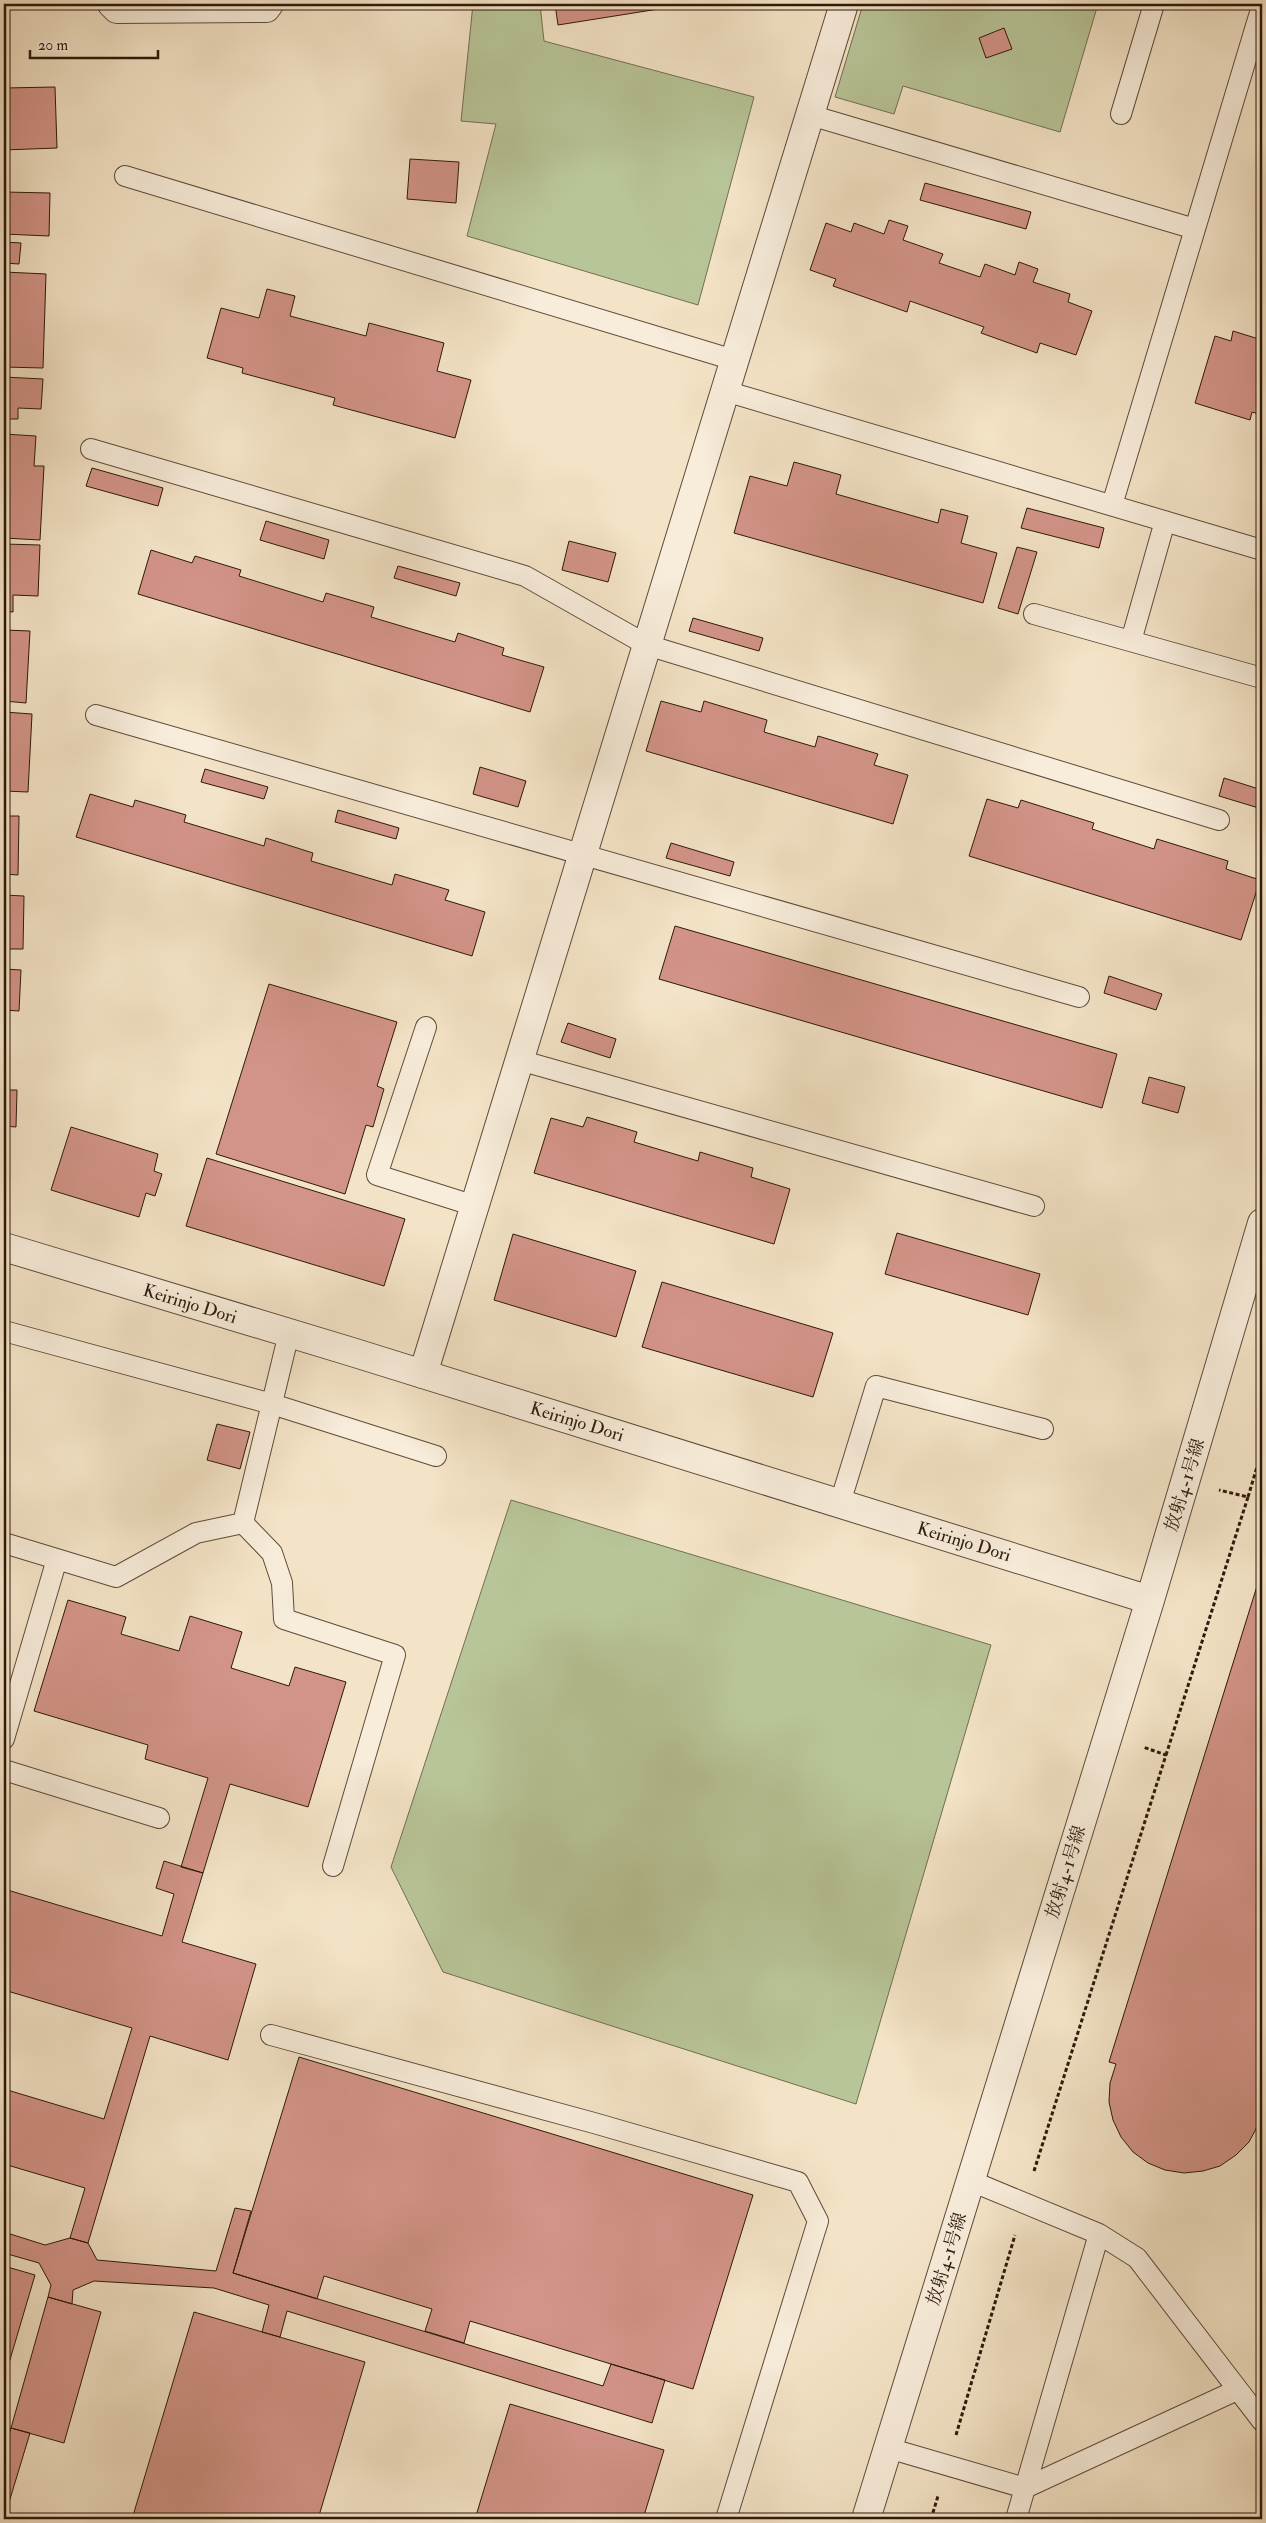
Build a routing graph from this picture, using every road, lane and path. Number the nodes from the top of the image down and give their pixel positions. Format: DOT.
graph roads {
  1 [pos="112,4"];
  2 [pos="269,4"];
  3 [pos="844,4"];
  4 [pos="1154,4"];
  5 [pos="1262,6"];
  6 [pos="1121,114"];
  7 [pos="810,115"];
  8 [pos="125,176"];
  9 [pos="1195,229"];
  10 [pos="734,360"];
  11 [pos="724,391"];
  12 [pos="91,449"];
  13 [pos="1112,505"];
  14 [pos="1165,521"];
  15 [pos="1262,550"];
  16 [pos="1034,614"];
  17 [pos="1131,641"];
  18 [pos="647,644"];
  19 [pos="1262,678"];
  20 [pos="96,715"];
  21 [pos="1219,820"];
  22 [pos="582,855"];
  23 [pos="1079,998"];
  24 [pos="426,1027"];
  25 [pos="519,1060"];
  26 [pos="475,1206"];
  27 [pos="1034,1206"];
  28 [pos="1262,1223"];
  29 [pos="4,1247"];
  30 [pos="4,1331"];
  31 [pos="289,1333"];
  32 [pos="423,1374"];
  33 [pos="272,1404"];
  34 [pos="1043,1430"];
  35 [pos="1262,1450"];
  36 [pos="436,1456"];
  37 [pos="1186,1480"];
  38 [pos="1248,1498"];
  39 [pos="840,1503"];
  40 [pos="243,1523"];
  41 [pos="4,1543"];
  42 [pos="57,1559"];
  43 [pos="1150,1600"];
  44 [pos="1108,1736"];
  45 [pos="4,1739"];
  46 [pos="1166,1755"];
  47 [pos="4,1770"];
  48 [pos="159,1818"];
  49 [pos="333,1866"];
  50 [pos="271,2034"];
  51 [pos="971,2181"];
  52 [pos="1024,2203"];
  53 [pos="1099,2234"];
  54 [pos="1237,2390"];
  55 [pos="1262,2421"];
  56 [pos="888,2448"];
  57 [pos="947,2466"];
  58 [pos="1025,2488"];
  59 [pos="726,2519"];
  60 [pos="866,2519"];
  61 [pos="931,2519"];
  62 [pos="1016,2519"];
  1 -- 2 [label="street"];
  3 -- 7 [label="street"];
  4 -- 6 [label="lane"];
  5 -- 9 [label="lane"];
  7 -- 9 [label="lane"];
  7 -- 10 [label="street"];
  8 -- 10 [label="lane"];
  9 -- 13 [label="lane"];
  10 -- 11 [label="street"];
  11 -- 13 [label="lane"];
  11 -- 18 [label="street"];
  12 -- 18 [label="lane"];
  13 -- 14 [label="lane"];
  14 -- 15 [label="lane"];
  14 -- 17 [label="lane"];
  16 -- 17 [label="lane"];
  17 -- 19 [label="lane"];
  18 -- 21 [label="lane"];
  18 -- 22 [label="street"];
  20 -- 22 [label="lane"];
  22 -- 23 [label="lane"];
  22 -- 25 [label="street"];
  24 -- 26 [label="lane"];
  25 -- 26 [label="street"];
  25 -- 27 [label="lane"];
  26 -- 32 [label="street"];
  28 -- 37 [label="street, 放射4-1号線"];
  29 -- 31 [label="street, Keirinjo Dori"];
  30 -- 33 [label="lane"];
  31 -- 32 [label="street, Keirinjo Dori"];
  31 -- 33 [label="lane"];
  32 -- 39 [label="street, Keirinjo Dori"];
  33 -- 36 [label="lane"];
  33 -- 40 [label="lane"];
  34 -- 39 [label="lane"];
  35 -- 38 [label="path"];
  37 -- 38 [label="path"];
  37 -- 43 [label="street, 放射4-1号線"];
  38 -- 46 [label="path"];
  39 -- 43 [label="street, Keirinjo Dori"];
  40 -- 42 [label="lane"];
  40 -- 49 [label="lane"];
  41 -- 42 [label="lane"];
  42 -- 45 [label="lane"];
  43 -- 44 [label="street, 放射4-1号線"];
  44 -- 46 [label="path"];
  44 -- 51 [label="street, 放射4-1号線"];
  46 -- 52 [label="path"];
  47 -- 48 [label="lane"];
  50 -- 59 [label="lane"];
  51 -- 52 [label="lane"];
  51 -- 56 [label="street, 放射4-1号線"];
  52 -- 53 [label="lane"];
  52 -- 57 [label="path"];
  53 -- 54 [label="lane"];
  53 -- 58 [label="lane"];
  54 -- 55 [label="lane"];
  54 -- 58 [label="lane"];
  56 -- 57 [label="lane"];
  56 -- 60 [label="street, 放射4-1号線"];
  57 -- 58 [label="lane"];
  57 -- 61 [label="path"];
  58 -- 62 [label="lane"];
}
